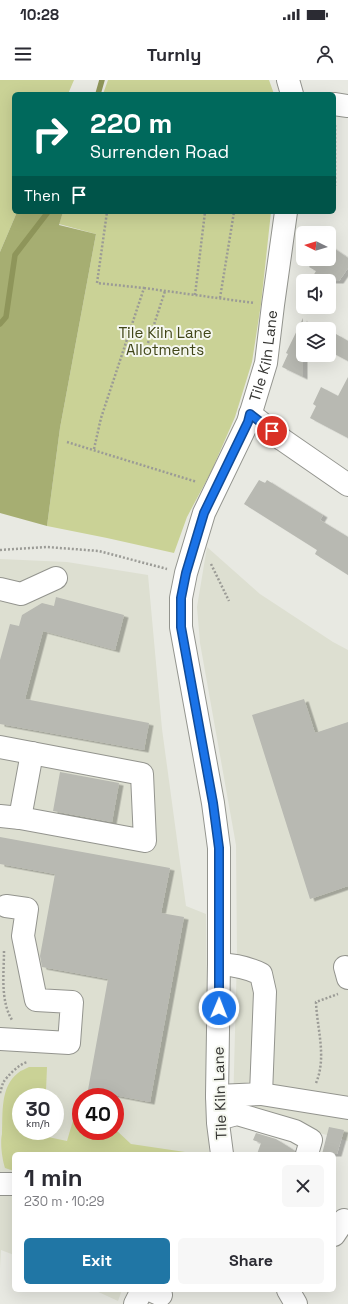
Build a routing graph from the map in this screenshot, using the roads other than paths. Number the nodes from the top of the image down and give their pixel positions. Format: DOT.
graph roads {
  1 [pos="288,80"];
  2 [pos="291,92"];
  3 [pos="336,104"];
  4 [pos="348,106"];
  5 [pos="286,214"];
  6 [pos="250,414"];
  7 [pos="348,485"];
  8 [pos="56,578"];
  9 [pos="0,589"];
  10 [pos="0,748"];
  11 [pos="32,754"];
  12 [pos="10,817"];
  13 [pos="6,906"];
  14 [pos="219,964"];
  15 [pos="0,1039"];
  16 [pos="261,1094"];
  17 [pos="217,1096"];
  18 [pos="348,1108"];
  19 [pos="218,1119"];
  20 [pos="222,1152"];
  21 [pos="308,1152"];
  22 [pos="0,1184"];
  23 [pos="12,1184"];
  24 [pos="151,1292"];
  25 [pos="135,1304"];
  1 -- 2 [label="street"];
  3 -- 4 [label="street"];
  5 -- 6 [label="street, Tile Kiln Lane"];
  6 -- 7 [label="street"];
  6 -- 14 [label="street, Tile Kiln Lane"];
  8 -- 9 [label="street"];
  10 -- 11 [label="street"];
  11 -- 12 [label="street"];
  11 -- 12 [label="street"];
  13 -- 15 [label="street"];
  14 -- 16 [label="street"];
  14 -- 17 [label="street, Tile Kiln Lane"];
  16 -- 17 [label="street"];
  16 -- 18 [label="street"];
  17 -- 19 [label="street, Tile Kiln Lane"];
  19 -- 20 [label="street, Tile Kiln Lane"];
  19 -- 21 [label="street"];
  22 -- 23 [label="street"];
  24 -- 25 [label="street"];
}
